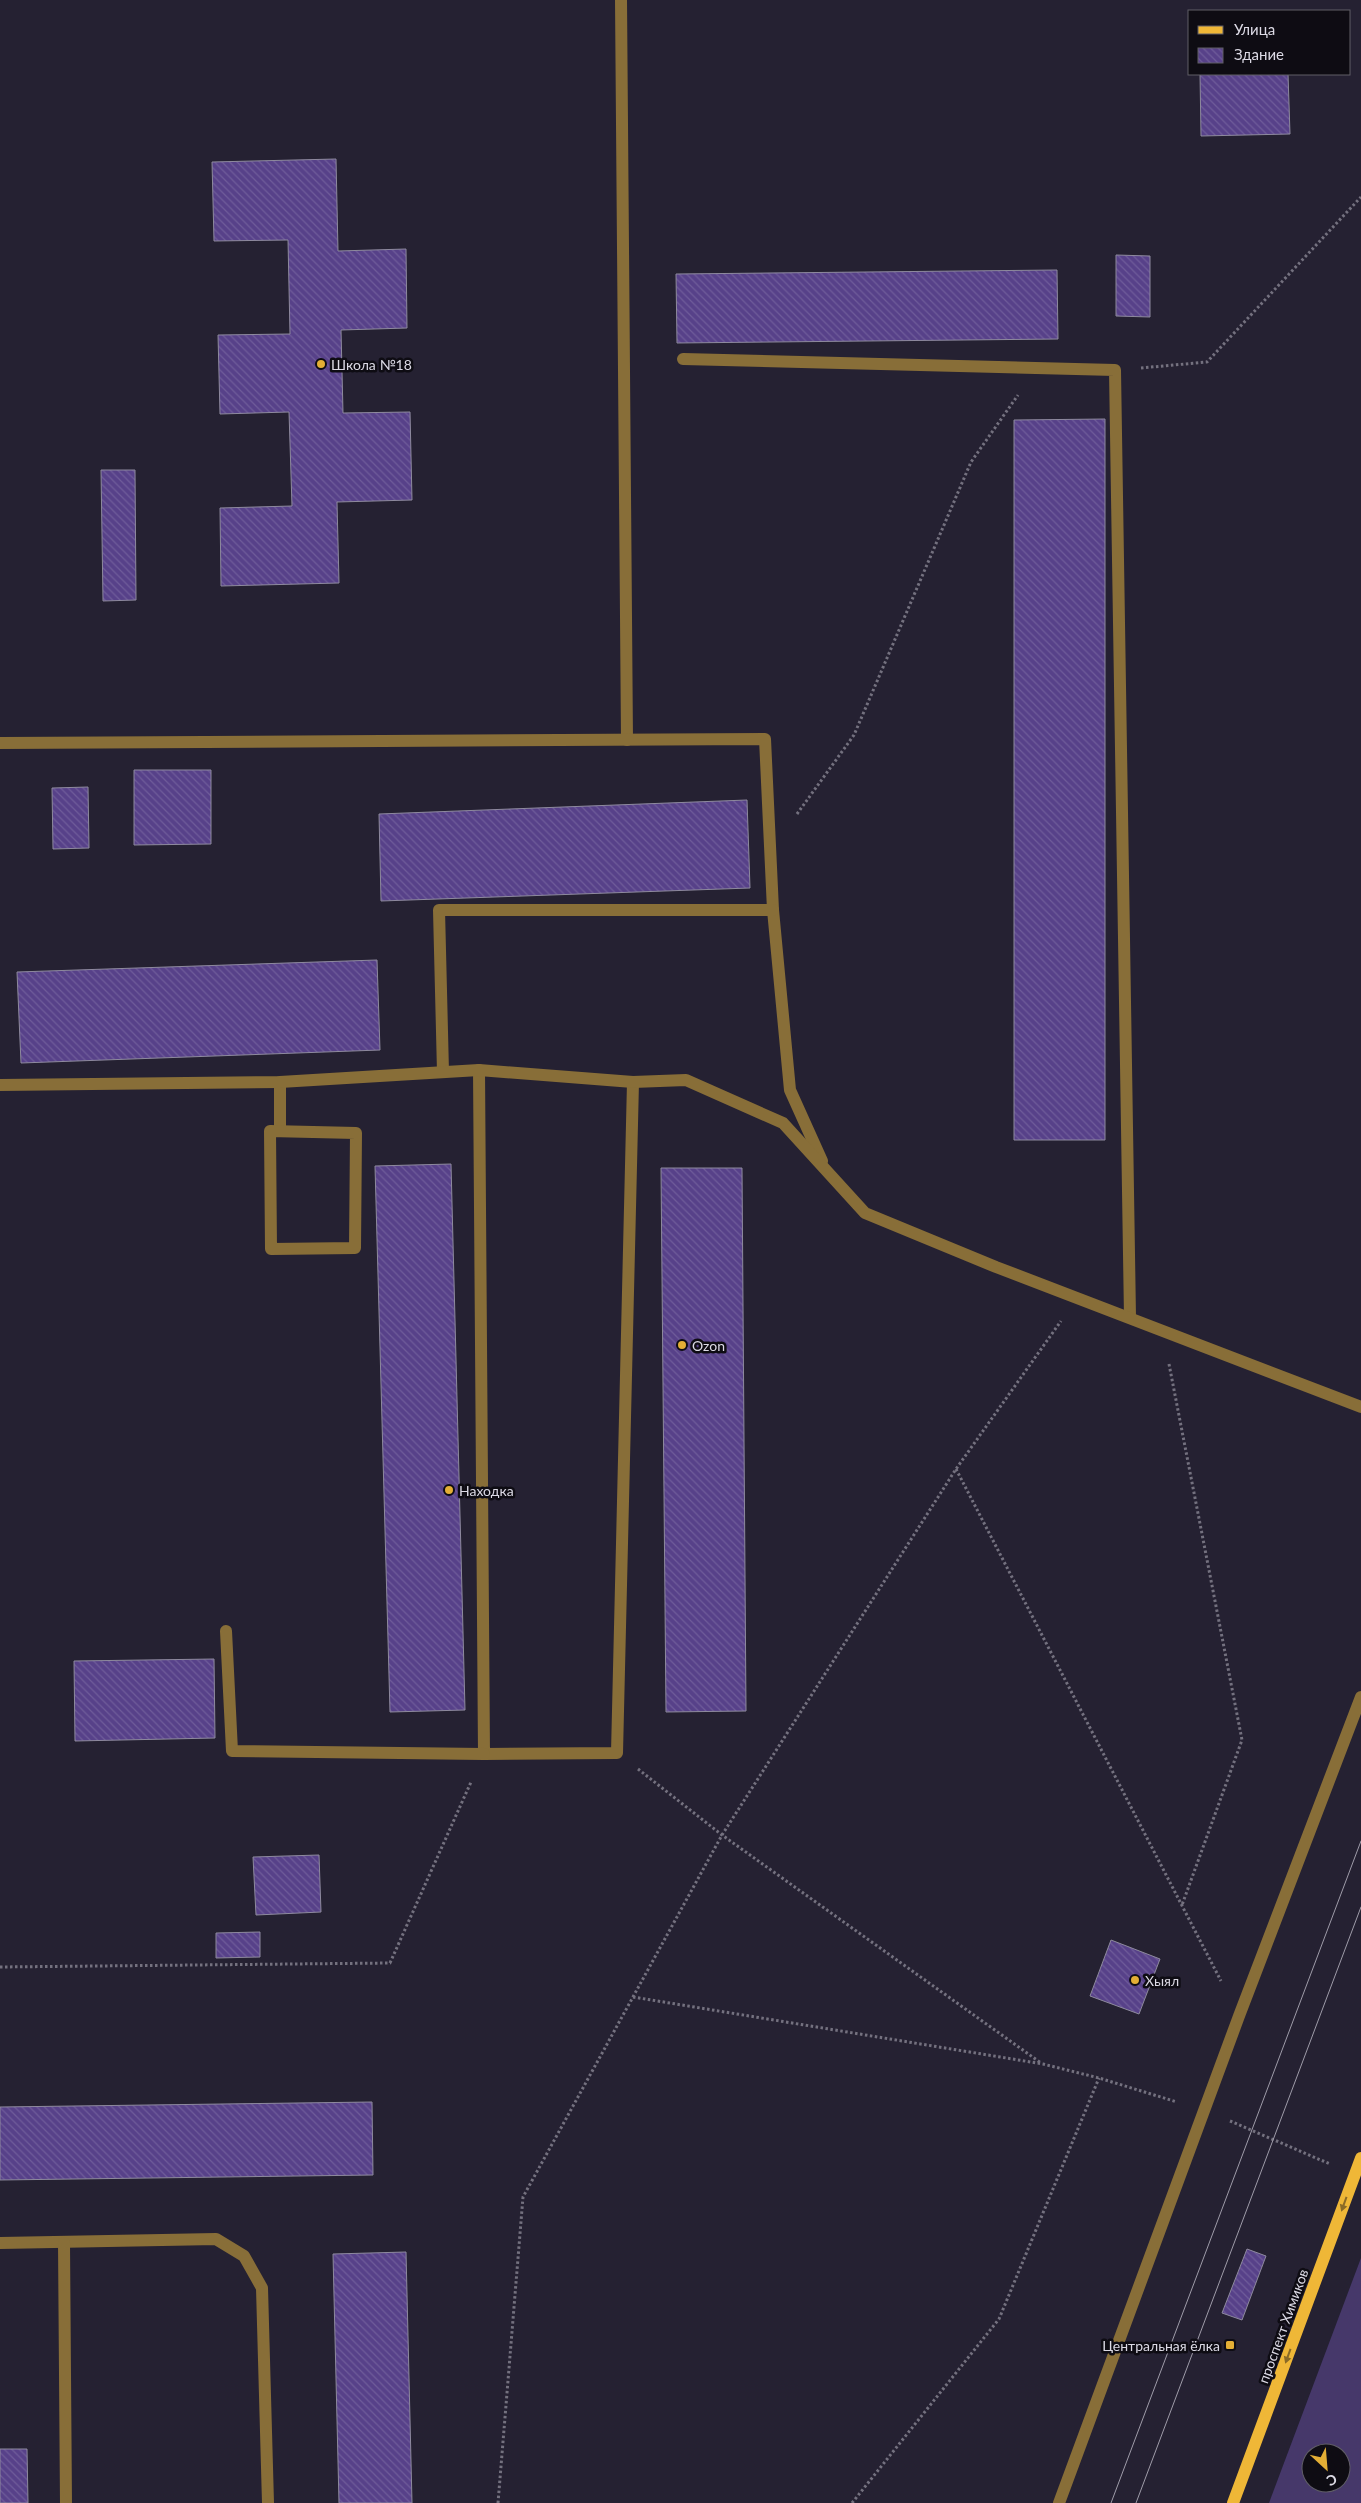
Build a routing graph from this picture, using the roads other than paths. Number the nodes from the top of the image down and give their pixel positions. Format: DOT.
graph roads {
  1 [pos="621,0"];
  2 [pos="682,358"];
  3 [pos="626,740"];
  4 [pos="0,743"];
  5 [pos="773,910"];
  6 [pos="479,1070"];
  7 [pos="443,1072"];
  8 [pos="280,1082"];
  9 [pos="633,1082"];
  10 [pos="0,1085"];
  11 [pos="280,1131"];
  12 [pos="827,1173"];
  13 [pos="1130,1317"];
  14 [pos="1361,1407"];
  15 [pos="226,1631"];
  16 [pos="1361,1697"];
  17 [pos="484,1754"];
  18 [pos="1361,2158"];
  19 [pos="0,2243"];
  20 [pos="64,2243"];
  21 [pos="66,2503"];
  22 [pos="268,2503"];
  23 [pos="1059,2503"];
  24 [pos="1232,2503"];
  1 -- 3 [label="street"];
  2 -- 13 [label="street"];
  3 -- 4 [label="street"];
  3 -- 5 [label="street"];
  5 -- 7 [label="street"];
  5 -- 12 [label="street"];
  6 -- 7 [label="street"];
  6 -- 9 [label="street"];
  6 -- 17 [label="street"];
  7 -- 8 [label="street"];
  8 -- 10 [label="street"];
  8 -- 11 [label="street"];
  9 -- 12 [label="street"];
  9 -- 17 [label="street"];
  11 -- 11 [label="street"];
  12 -- 13 [label="street"];
  13 -- 14 [label="street"];
  15 -- 17 [label="street"];
  16 -- 23 [label="street"];
  18 -- 24 [label="main road, проспект Химиков, one-way"];
  19 -- 20 [label="street"];
  20 -- 21 [label="street"];
  20 -- 22 [label="street"];
}
